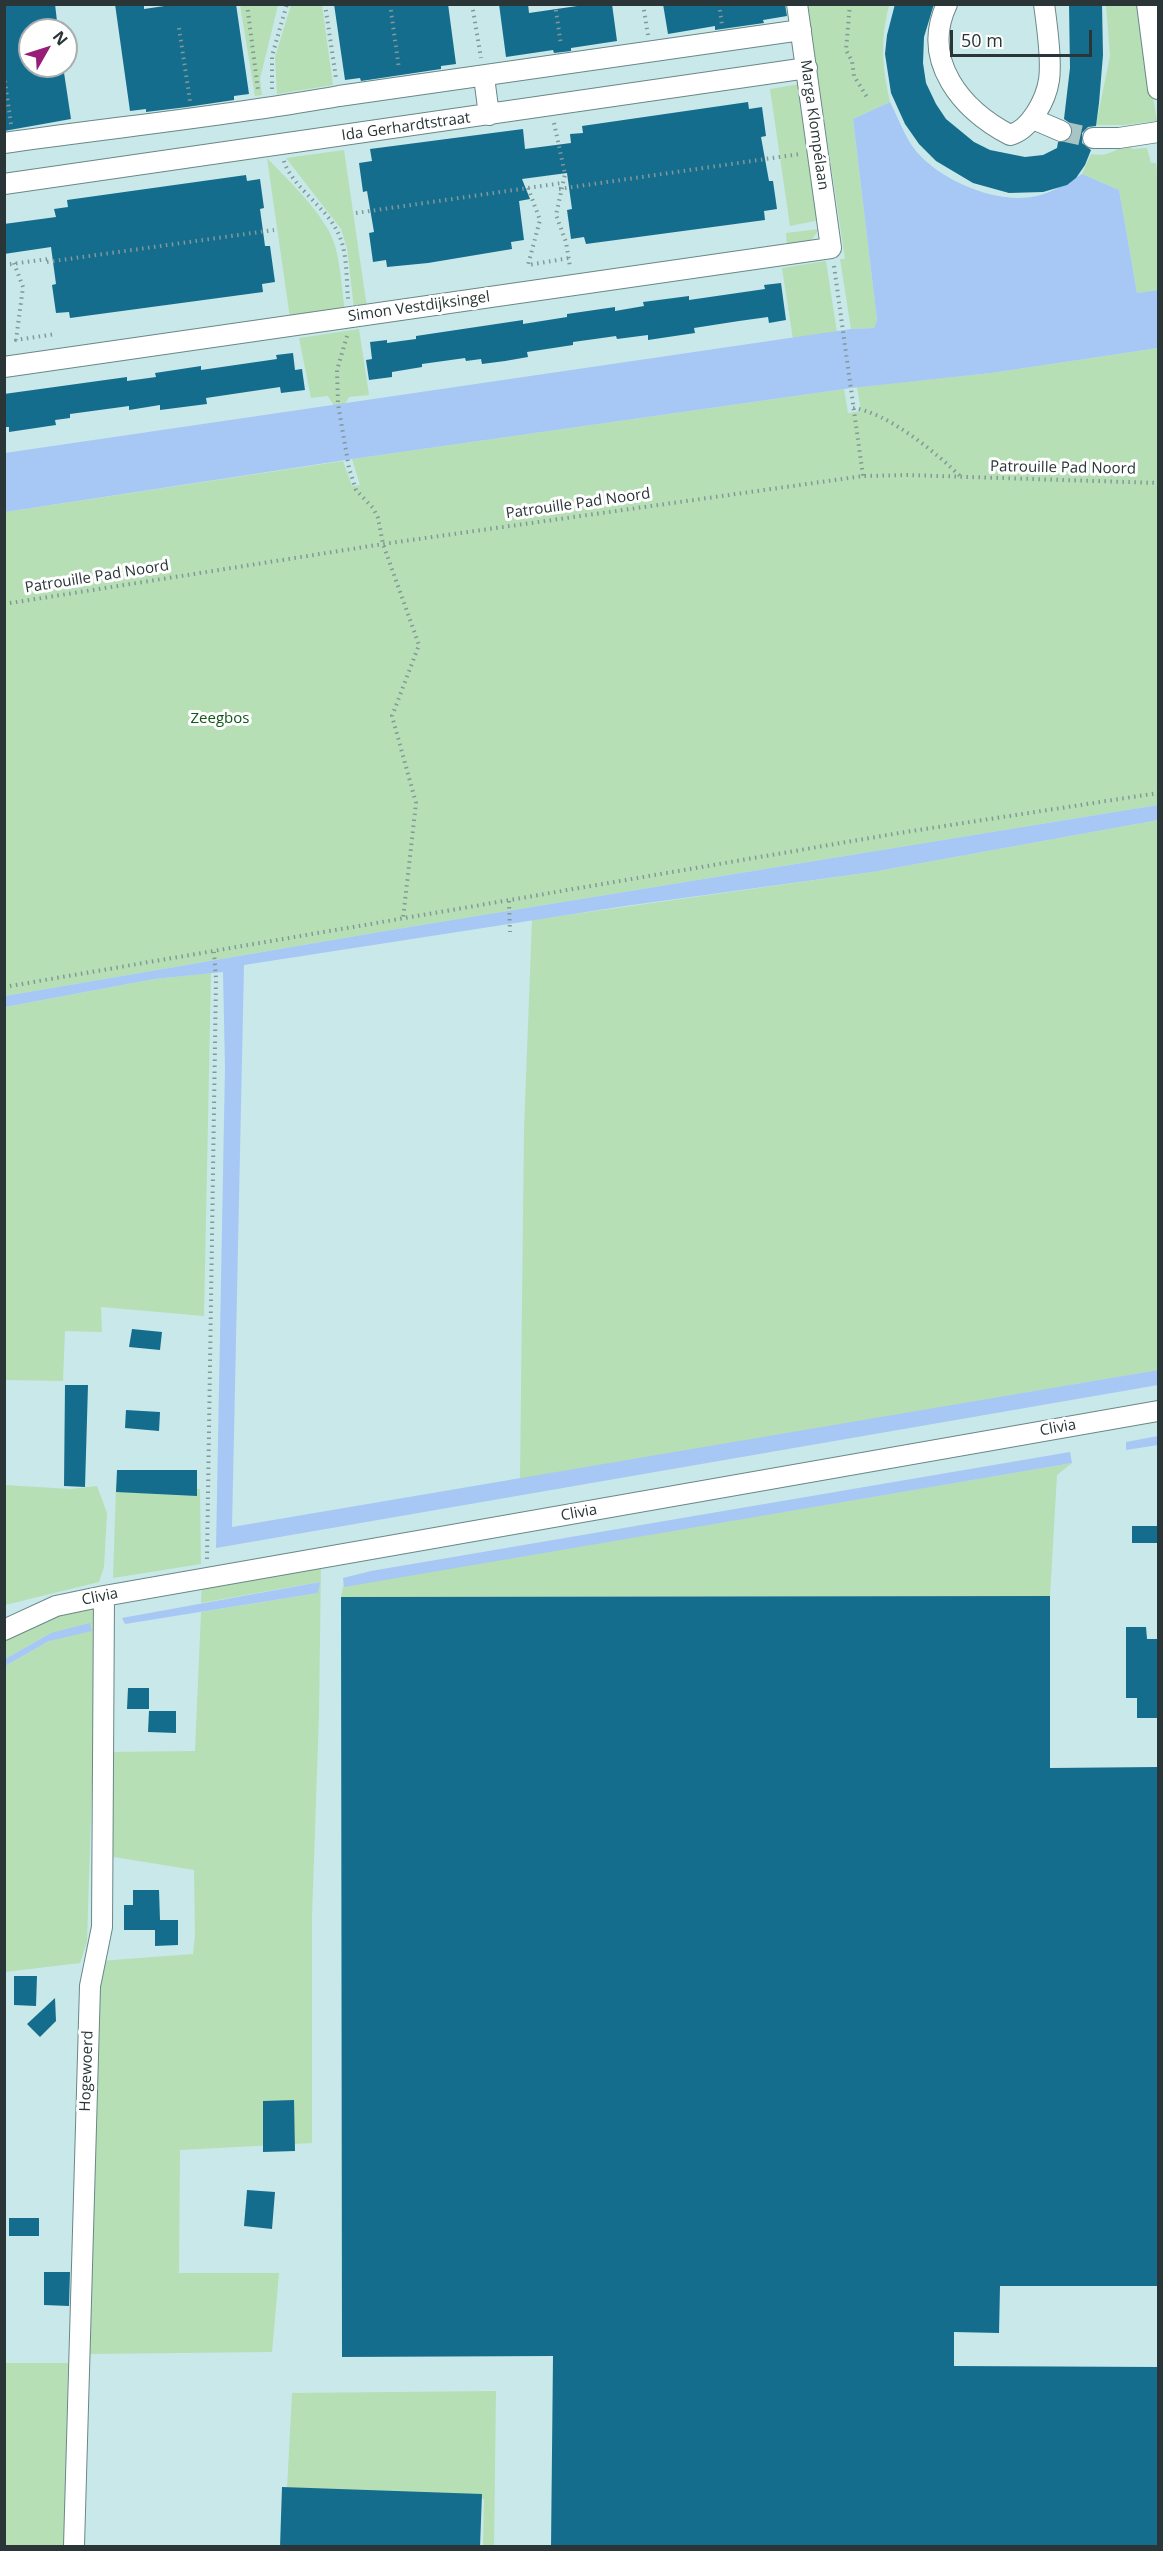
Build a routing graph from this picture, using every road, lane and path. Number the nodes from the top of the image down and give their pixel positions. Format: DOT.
graph roads {
  1 [pos="247,4"];
  2 [pos="287,4"];
  3 [pos="325,4"];
  4 [pos="390,4"];
  5 [pos="472,4"];
  6 [pos="555,4"];
  7 [pos="643,4"];
  8 [pos="797,4"];
  9 [pos="850,4"];
  10 [pos="947,4"];
  11 [pos="1044,4"];
  12 [pos="1151,13"];
  13 [pos="179,28"];
  14 [pos="801,30"];
  15 [pos="651,51"];
  16 [pos="563,64"];
  17 [pos="807,68"];
  18 [pos="4,75"];
  19 [pos="484,76"];
  20 [pos="401,88"];
  21 [pos="1158,89"];
  22 [pos="339,96"];
  23 [pos="867,97"];
  24 [pos="551,105"];
  25 [pos="268,108"];
  26 [pos="489,115"];
  27 [pos="192,117"];
  28 [pos="1033,119"];
  29 [pos="1061,131"];
  30 [pos="1158,132"];
  31 [pos="1093,138"];
  32 [pos="9,143"];
  33 [pos="280,145"];
  34 [pos="818,151"];
  35 [pos="562,183"];
  36 [pos="4,184"];
  37 [pos="528,188"];
  38 [pos="560,189"];
  39 [pos="356,213"];
  40 [pos="274,231"];
  41 [pos="831,247"];
  42 [pos="569,258"];
  43 [pos="14,263"];
  44 [pos="4,265"];
  45 [pos="573,285"];
  46 [pos="350,317"];
  47 [pos="56,334"];
  48 [pos="4,367"];
  49 [pos="853,408"];
  50 [pos="863,476"];
  51 [pos="962,478"];
  52 [pos="1158,483"];
  53 [pos="383,544"];
  54 [pos="4,604"];
  55 [pos="1158,793"];
  56 [pos="509,901"];
  57 [pos="403,919"];
  58 [pos="510,932"];
  59 [pos="214,952"];
  60 [pos="4,987"];
  61 [pos="1158,1411"];
  62 [pos="207,1577"];
  63 [pos="104,1596"];
  64 [pos="4,1630"];
  65 [pos="74,2547"];
  1 -- 25 [label="path"];
  2 -- 25 [label="path"];
  3 -- 22 [label="path"];
  4 -- 20 [label="path"];
  5 -- 19 [label="path"];
  6 -- 16 [label="path"];
  7 -- 15 [label="path"];
  8 -- 14 [label="street, Marga Klompélaan"];
  9 -- 23 [label="path"];
  10 -- 28 [label="street"];
  11 -- 28 [label="street"];
  12 -- 21 [label="street"];
  13 -- 27 [label="path"];
  14 -- 15 [label="street"];
  14 -- 17 [label="street, Marga Klompélaan"];
  15 -- 16 [label="street"];
  16 -- 19 [label="street"];
  17 -- 24 [label="street, Ida Gerhardtstraat"];
  17 -- 34 [label="street, Marga Klompélaan"];
  18 -- 32 [label="path"];
  19 -- 20 [label="street"];
  19 -- 26 [label="street"];
  20 -- 22 [label="street"];
  22 -- 25 [label="street"];
  24 -- 26 [label="street, Ida Gerhardtstraat"];
  24 -- 35 [label="path"];
  25 -- 27 [label="street"];
  26 -- 33 [label="street, Ida Gerhardtstraat"];
  27 -- 32 [label="street"];
  28 -- 29 [label="street"];
  30 -- 31 [label="street"];
  33 -- 36 [label="street, Ida Gerhardtstraat"];
  33 -- 46 [label="path"];
  34 -- 38 [label="path"];
  34 -- 41 [label="street, Marga Klompélaan"];
  35 -- 37 [label="path"];
  35 -- 38 [label="path"];
  37 -- 39 [label="path"];
  37 -- 42 [label="path"];
  38 -- 42 [label="path"];
  40 -- 43 [label="path"];
  41 -- 45 [label="street, Simon Vestdijksingel"];
  41 -- 49 [label="path"];
  42 -- 45 [label="path"];
  43 -- 44 [label="path"];
  43 -- 47 [label="path"];
  45 -- 46 [label="street, Simon Vestdijksingel"];
  46 -- 48 [label="street, Simon Vestdijksingel"];
  46 -- 53 [label="path"];
  49 -- 50 [label="path"];
  49 -- 51 [label="path"];
  50 -- 51 [label="path, Patrouille Pad Noord"];
  50 -- 53 [label="path, Patrouille Pad Noord"];
  51 -- 52 [label="path, Patrouille Pad Noord"];
  53 -- 54 [label="path, Patrouille Pad Noord"];
  53 -- 57 [label="path"];
  55 -- 56 [label="path"];
  56 -- 57 [label="path"];
  56 -- 58 [label="path"];
  57 -- 59 [label="path"];
  59 -- 60 [label="path"];
  59 -- 62 [label="path"];
  61 -- 62 [label="street, Clivia"];
  62 -- 63 [label="street, Clivia"];
  63 -- 64 [label="street, Clivia"];
  63 -- 65 [label="street, Hogewoerd"];
}
